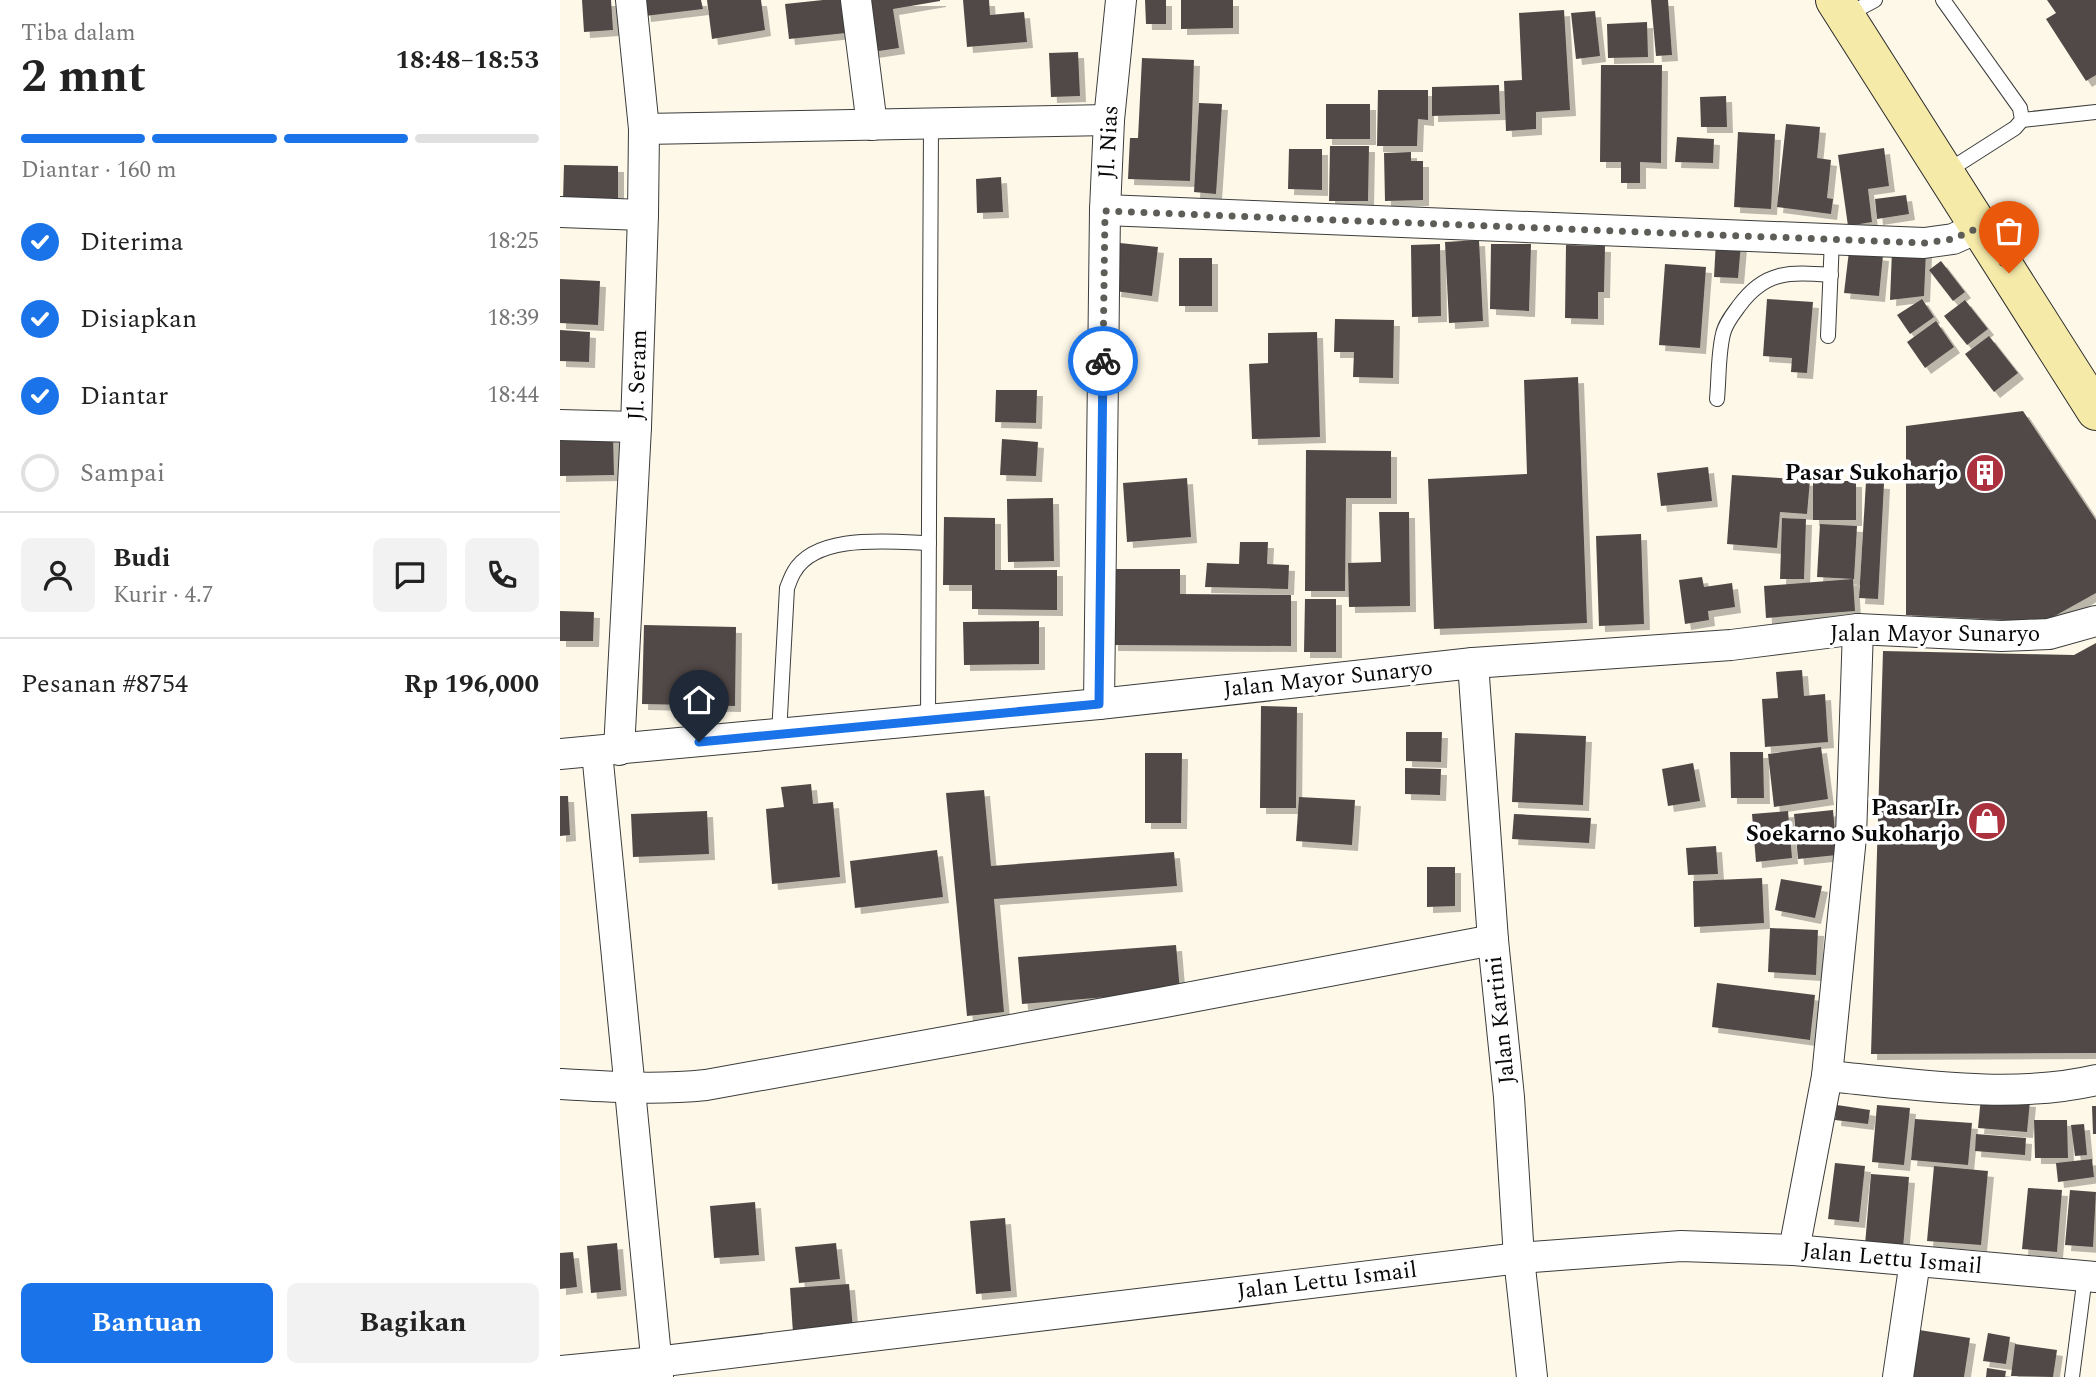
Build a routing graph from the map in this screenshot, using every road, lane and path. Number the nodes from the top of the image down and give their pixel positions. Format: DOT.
graph roads {
  1 [pos="631,0"];
  2 [pos="856,0"];
  3 [pos="1943,0"];
  4 [pos="1121,2"];
  5 [pos="1846,3"];
  6 [pos="2096,112"];
  7 [pos="1109,120"];
  8 [pos="2022,120"];
  9 [pos="931,124"];
  10 [pos="872,125"];
  11 [pos="644,129"];
  12 [pos="1945,173"];
  13 [pos="1105,211"];
  14 [pos="560,212"];
  15 [pos="643,215"];
  16 [pos="1980,227"];
  17 [pos="1832,239"];
  18 [pos="1830,275"];
  19 [pos="1828,336"];
  20 [pos="1717,400"];
  21 [pos="2096,411"];
  22 [pos="560,425"];
  23 [pos="636,427"];
  24 [pos="929,543"];
  25 [pos="2096,621"];
  26 [pos="1858,629"];
  27 [pos="1473,663"];
  28 [pos="1099,704"];
  29 [pos="928,720"];
  30 [pos="779,734"];
  31 [pos="608,751"];
  32 [pos="560,754"];
  33 [pos="1493,940"];
  34 [pos="1827,1076"];
  35 [pos="2096,1080"];
  36 [pos="560,1084"];
  37 [pos="628,1088"];
  38 [pos="1794,1250"];
  39 [pos="1519,1258"];
  40 [pos="1915,1261"];
  41 [pos="2091,1277"];
  42 [pos="657,1369"];
  43 [pos="560,1371"];
  44 [pos="1532,1377"];
  45 [pos="1898,1377"];
  46 [pos="2072,1377"];
  1 -- 11 [label="street, Jl. Seram"];
  2 -- 10 [label="street"];
  3 -- 8 [label="lane"];
  4 -- 7 [label="street, Jl. Nias"];
  5 -- 12 [label="main road"];
  6 -- 8 [label="lane"];
  7 -- 9 [label="street"];
  7 -- 13 [label="street, Jl. Nias"];
  8 -- 12 [label="lane"];
  9 -- 10 [label="street"];
  9 -- 24 [label="lane"];
  10 -- 11 [label="street"];
  11 -- 15 [label="street, Jl. Seram"];
  12 -- 16 [label="main road"];
  13 -- 17 [label="street"];
  13 -- 28 [label="street, Jl. Nias"];
  14 -- 15 [label="street"];
  15 -- 23 [label="street, Jl. Seram"];
  16 -- 17 [label="street"];
  16 -- 21 [label="main road"];
  17 -- 18 [label="lane"];
  18 -- 19 [label="lane"];
  18 -- 20 [label="lane"];
  22 -- 23 [label="street"];
  23 -- 31 [label="street, Jl. Seram"];
  24 -- 29 [label="lane"];
  24 -- 30 [label="lane"];
  25 -- 26 [label="street, Jalan Mayor Sunaryo"];
  26 -- 27 [label="street, Jalan Mayor Sunaryo"];
  26 -- 34 [label="street"];
  27 -- 28 [label="street, Jalan Mayor Sunaryo"];
  27 -- 33 [label="street, Jalan Kartini"];
  28 -- 29 [label="street, Jalan Mayor Sunaryo"];
  29 -- 30 [label="street, Jalan Mayor Sunaryo"];
  30 -- 31 [label="street, Jalan Mayor Sunaryo"];
  31 -- 32 [label="street, Jalan Mayor Sunaryo"];
  31 -- 37 [label="street, Jl. Seram"];
  33 -- 37 [label="street"];
  33 -- 39 [label="street, Jalan Kartini"];
  34 -- 35 [label="street"];
  34 -- 38 [label="street"];
  36 -- 37 [label="street"];
  37 -- 42 [label="street, Jl. Seram"];
  38 -- 39 [label="street, Jalan Lettu Ismail"];
  38 -- 40 [label="street, Jalan Lettu Ismail"];
  39 -- 42 [label="street, Jalan Lettu Ismail"];
  39 -- 44 [label="street, Jalan Kartini"];
  40 -- 41 [label="street, Jalan Lettu Ismail"];
  40 -- 45 [label="street"];
  41 -- 46 [label="lane"];
  42 -- 43 [label="street, Jalan Lettu Ismail"];
}
